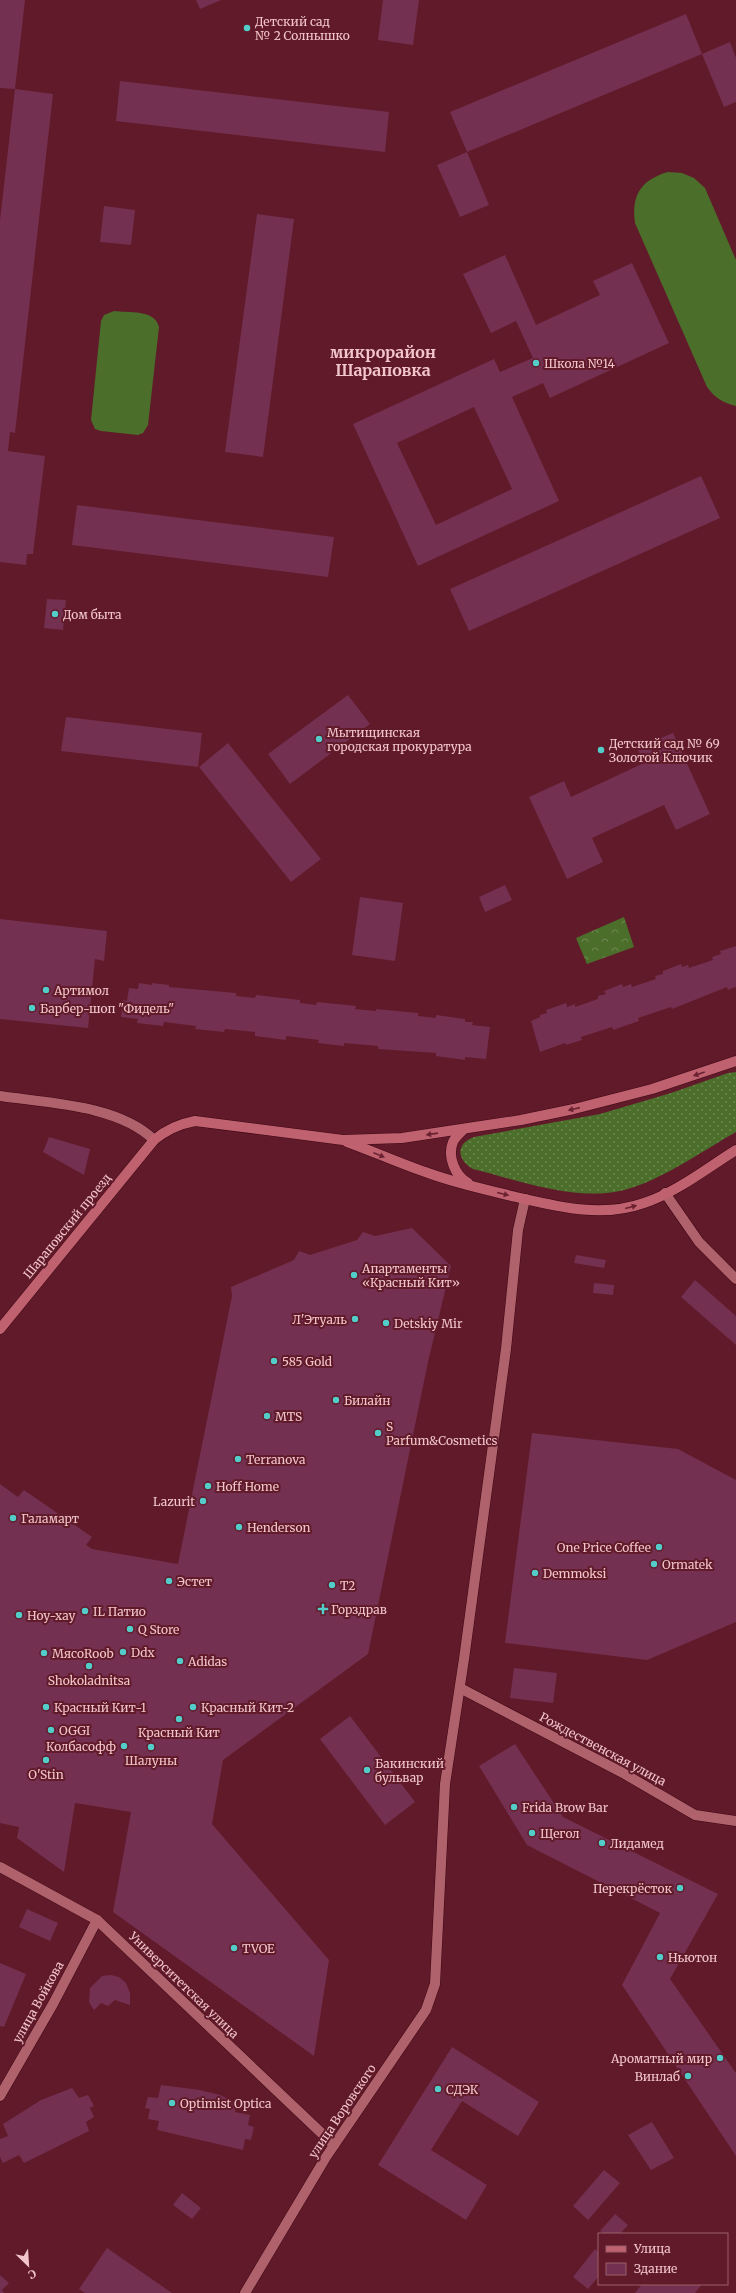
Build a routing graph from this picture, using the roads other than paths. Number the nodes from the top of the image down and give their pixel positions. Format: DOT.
graph roads {
  1 [pos="734,1063"];
  2 [pos="0,1096"];
  3 [pos="463,1130"];
  4 [pos="154,1140"];
  5 [pos="343,1140"];
  6 [pos="736,1150"];
  7 [pos="474,1186"];
  8 [pos="665,1193"];
  9 [pos="524,1199"];
  10 [pos="736,1279"];
  11 [pos="0,1329"];
  12 [pos="460,1688"];
  13 [pos="736,1821"];
  14 [pos="0,1867"];
  15 [pos="97,1920"];
  16 [pos="0,2096"];
  17 [pos="334,2145"];
  18 [pos="245,2293"];
  1 -- 3 [label="main road, one-way"];
  2 -- 4 [label="street"];
  3 -- 5 [label="main road, one-way"];
  3 -- 7 [label="main road"];
  4 -- 5 [label="main road, Шараповский проезд"];
  4 -- 11 [label="main road, Шараповский проезд"];
  5 -- 7 [label="main road, one-way"];
  6 -- 8 [label="main road"];
  7 -- 9 [label="main road, one-way"];
  9 -- 8 [label="main road, one-way"];
  8 -- 10 [label="street"];
  9 -- 12 [label="street, улица Воровского"];
  12 -- 13 [label="street, Рождественская улица"];
  12 -- 17 [label="street, улица Воровского"];
  14 -- 15 [label="street, Университетская улица"];
  15 -- 16 [label="street, улица Войкова"];
  15 -- 17 [label="street, Университетская улица"];
  17 -- 18 [label="street, улица Воровского"];
}
